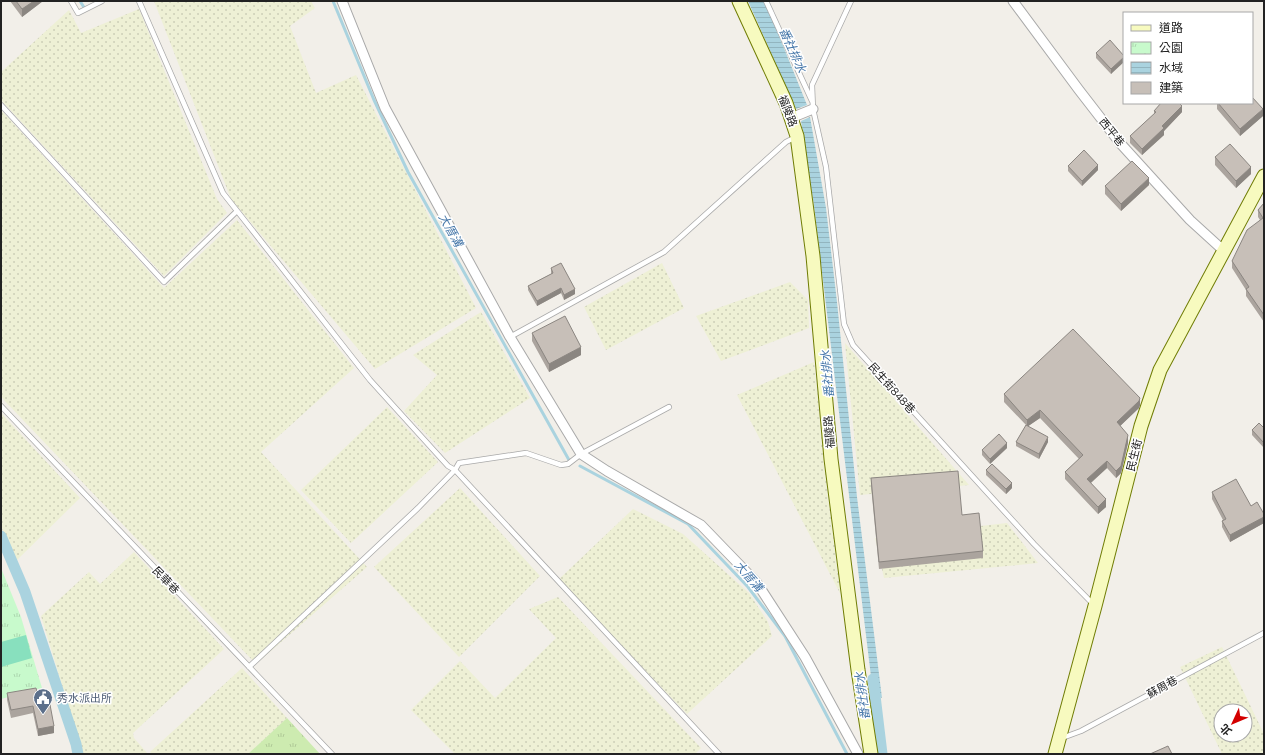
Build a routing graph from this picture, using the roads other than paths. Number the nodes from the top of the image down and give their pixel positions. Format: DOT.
graph roads {
  1 [pos="71,1"];
  2 [pos="102,1"];
  3 [pos="139,1"];
  4 [pos="342,1"];
  5 [pos="739,1"];
  6 [pos="766,1"];
  7 [pos="851,1"];
  8 [pos="1013,1"];
  9 [pos="1,105"];
  10 [pos="813,107"];
  11 [pos="791,118"];
  12 [pos="797,136"];
  13 [pos="1264,176"];
  14 [pos="237,211"];
  15 [pos="1224,250"];
  16 [pos="510,337"];
  17 [pos="1,406"];
  18 [pos="669,407"];
  19 [pos="581,454"];
  20 [pos="454,470"];
  21 [pos="1095,606"];
  22 [pos="1264,633"];
  23 [pos="249,667"];
  24 [pos="1060,739"];
  25 [pos="332,754"];
  26 [pos="719,754"];
  27 [pos="858,754"];
  28 [pos="871,754"];
  29 [pos="1055,754"];
  1 -- 2 [label="lane"];
  3 -- 14 [label="lane"];
  4 -- 16 [label="street"];
  5 -- 11 [label="street, 福陵路"];
  6 -- 10 [label="lane"];
  7 -- 10 [label="lane"];
  8 -- 15 [label="street, 西平巷"];
  9 -- 14 [label="lane"];
  10 -- 11 [label="street"];
  10 -- 21 [label="lane, 民生街848巷"];
  11 -- 12 [label="street, 福陵路"];
  12 -- 16 [label="lane"];
  12 -- 28 [label="street, 福陵路"];
  13 -- 15 [label="street, 民生街"];
  14 -- 20 [label="lane"];
  15 -- 21 [label="street, 民生街"];
  16 -- 19 [label="street"];
  17 -- 23 [label="lane, 民華巷"];
  18 -- 19 [label="lane"];
  19 -- 20 [label="lane"];
  19 -- 27 [label="street"];
  20 -- 23 [label="lane"];
  20 -- 26 [label="lane"];
  21 -- 24 [label="street, 民生街"];
  22 -- 24 [label="lane, 蘇周巷"];
  23 -- 25 [label="lane, 民華巷"];
  24 -- 29 [label="street, 民生街"];
}
